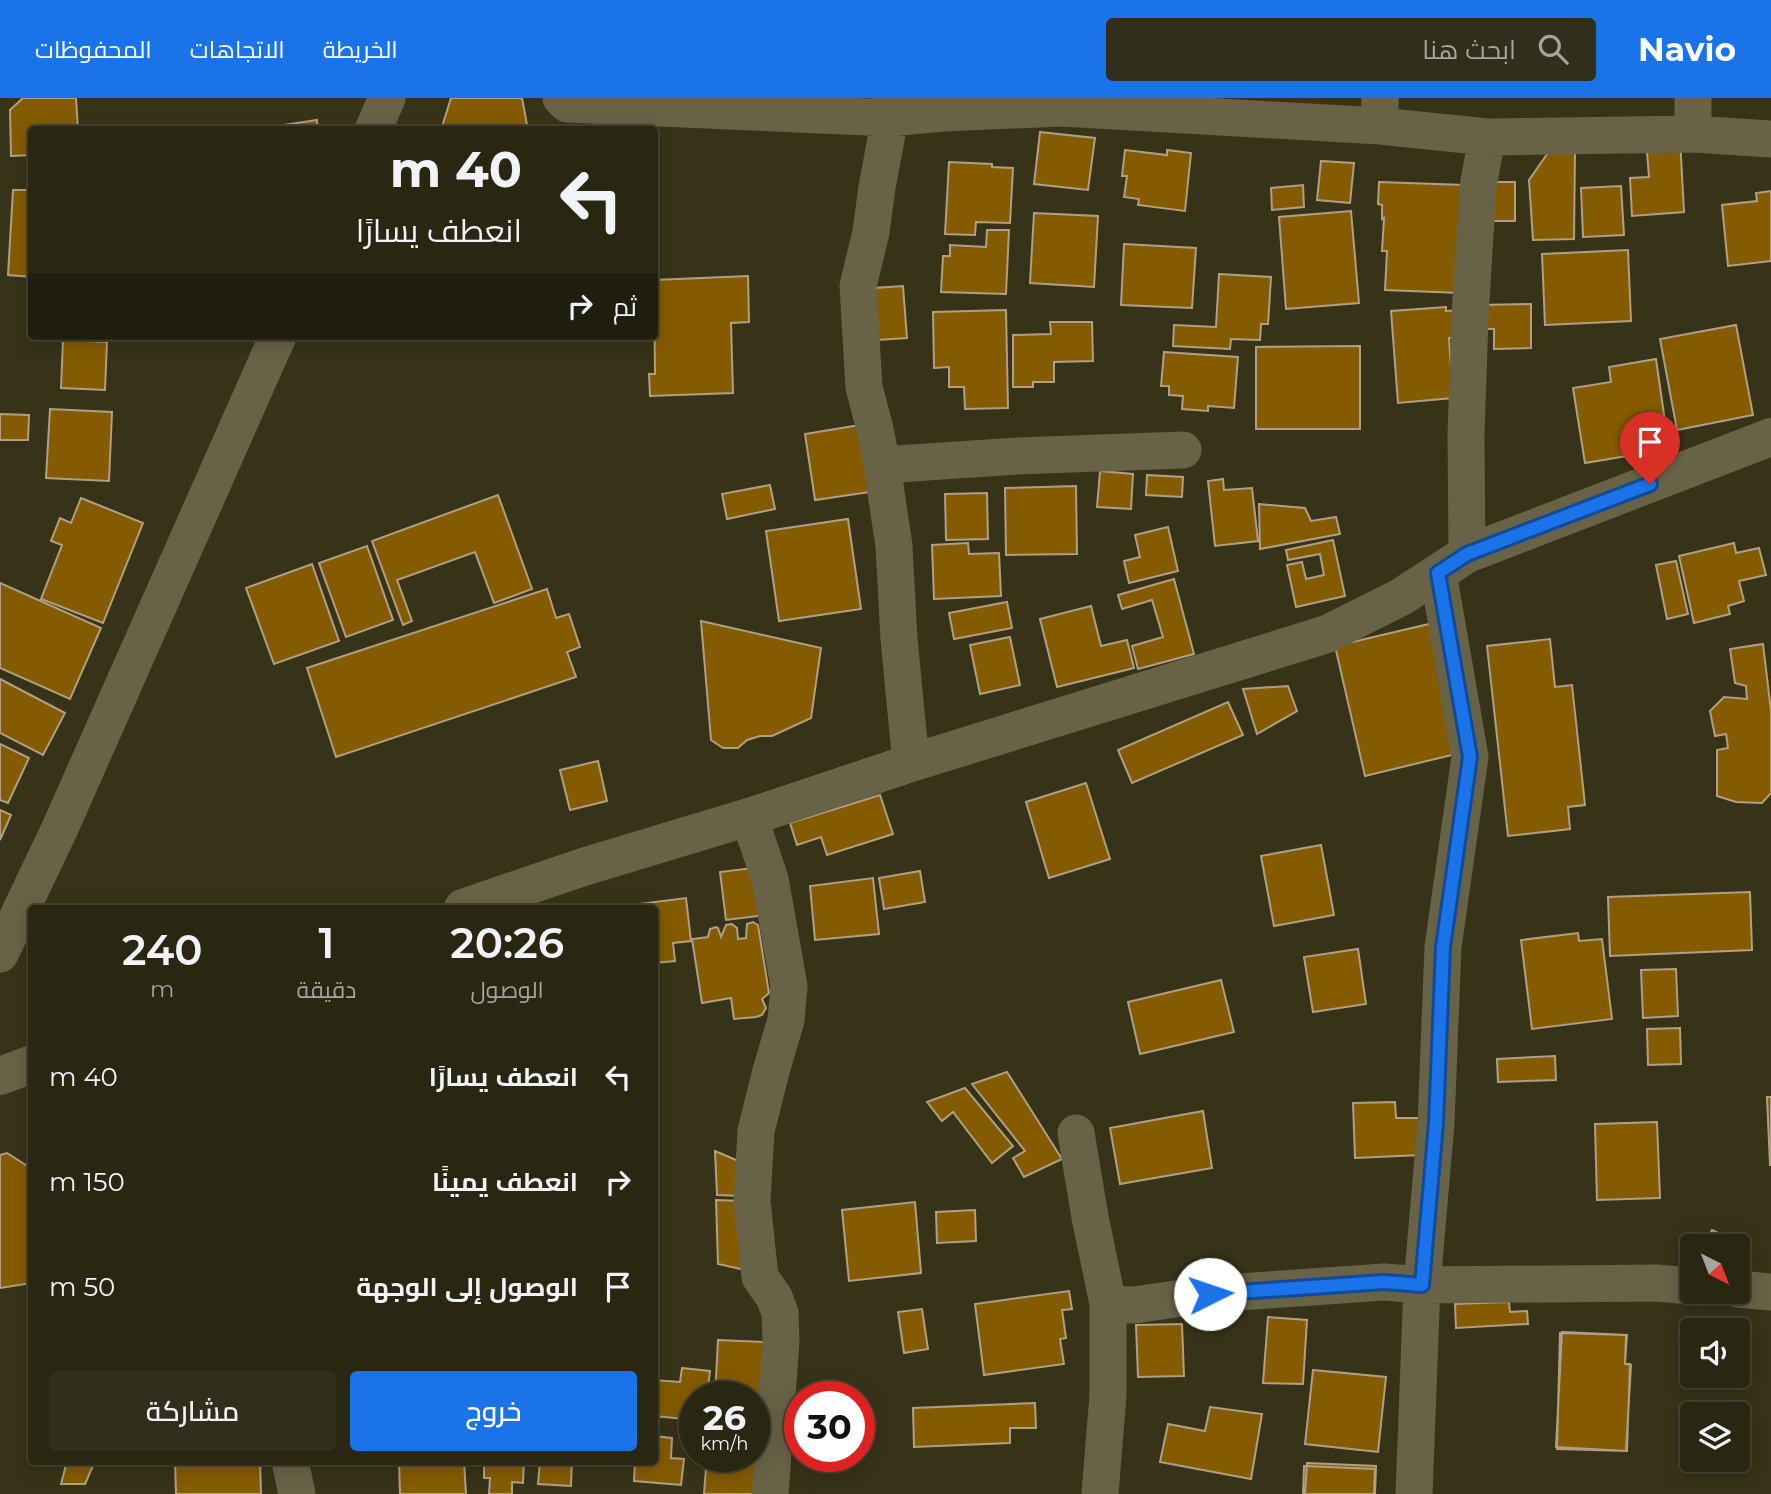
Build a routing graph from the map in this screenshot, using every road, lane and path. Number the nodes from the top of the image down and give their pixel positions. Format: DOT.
graph roads {
  1 [pos="387,98"];
  2 [pos="561,98"];
  3 [pos="1693,98"];
  4 [pos="890,108"];
  5 [pos="1380,112"];
  6 [pos="375,126"];
  7 [pos="1693,134"];
  8 [pos="1487,137"];
  9 [pos="1771,139"];
  10 [pos="276,340"];
  11 [pos="1771,437"];
  12 [pos="1183,450"];
  13 [pos="882,465"];
  14 [pos="1452,563"];
  15 [pos="911,763"];
  16 [pos="749,817"];
  17 [pos="472,905"];
  18 [pos="0,954"];
  19 [pos="28,1066"];
  20 [pos="0,1076"];
  21 [pos="1076,1133"];
  22 [pos="1422,1285"];
  23 [pos="1680,1285"];
  24 [pos="1750,1290"];
  25 [pos="1771,1292"];
  26 [pos="1108,1304"];
  27 [pos="291,1465"];
  28 [pos="297,1494"];
  29 [pos="771,1494"];
  30 [pos="1100,1494"];
  31 [pos="1413,1494"];
  1 -- 6 [label="street"];
  2 -- 4 [label="street"];
  3 -- 7 [label="street"];
  4 -- 5 [label="street"];
  4 -- 13 [label="street"];
  5 -- 8 [label="street"];
  7 -- 8 [label="street"];
  7 -- 9 [label="street"];
  8 -- 14 [label="street"];
  10 -- 18 [label="street"];
  11 -- 14 [label="street"];
  12 -- 13 [label="street"];
  13 -- 15 [label="street"];
  14 -- 15 [label="street"];
  14 -- 22 [label="street"];
  15 -- 16 [label="street"];
  16 -- 17 [label="street"];
  16 -- 29 [label="street"];
  19 -- 20 [label="street"];
  21 -- 26 [label="street"];
  22 -- 23 [label="street"];
  22 -- 26 [label="street"];
  22 -- 31 [label="street"];
  24 -- 25 [label="street"];
  26 -- 30 [label="street"];
  27 -- 28 [label="street"];
}
